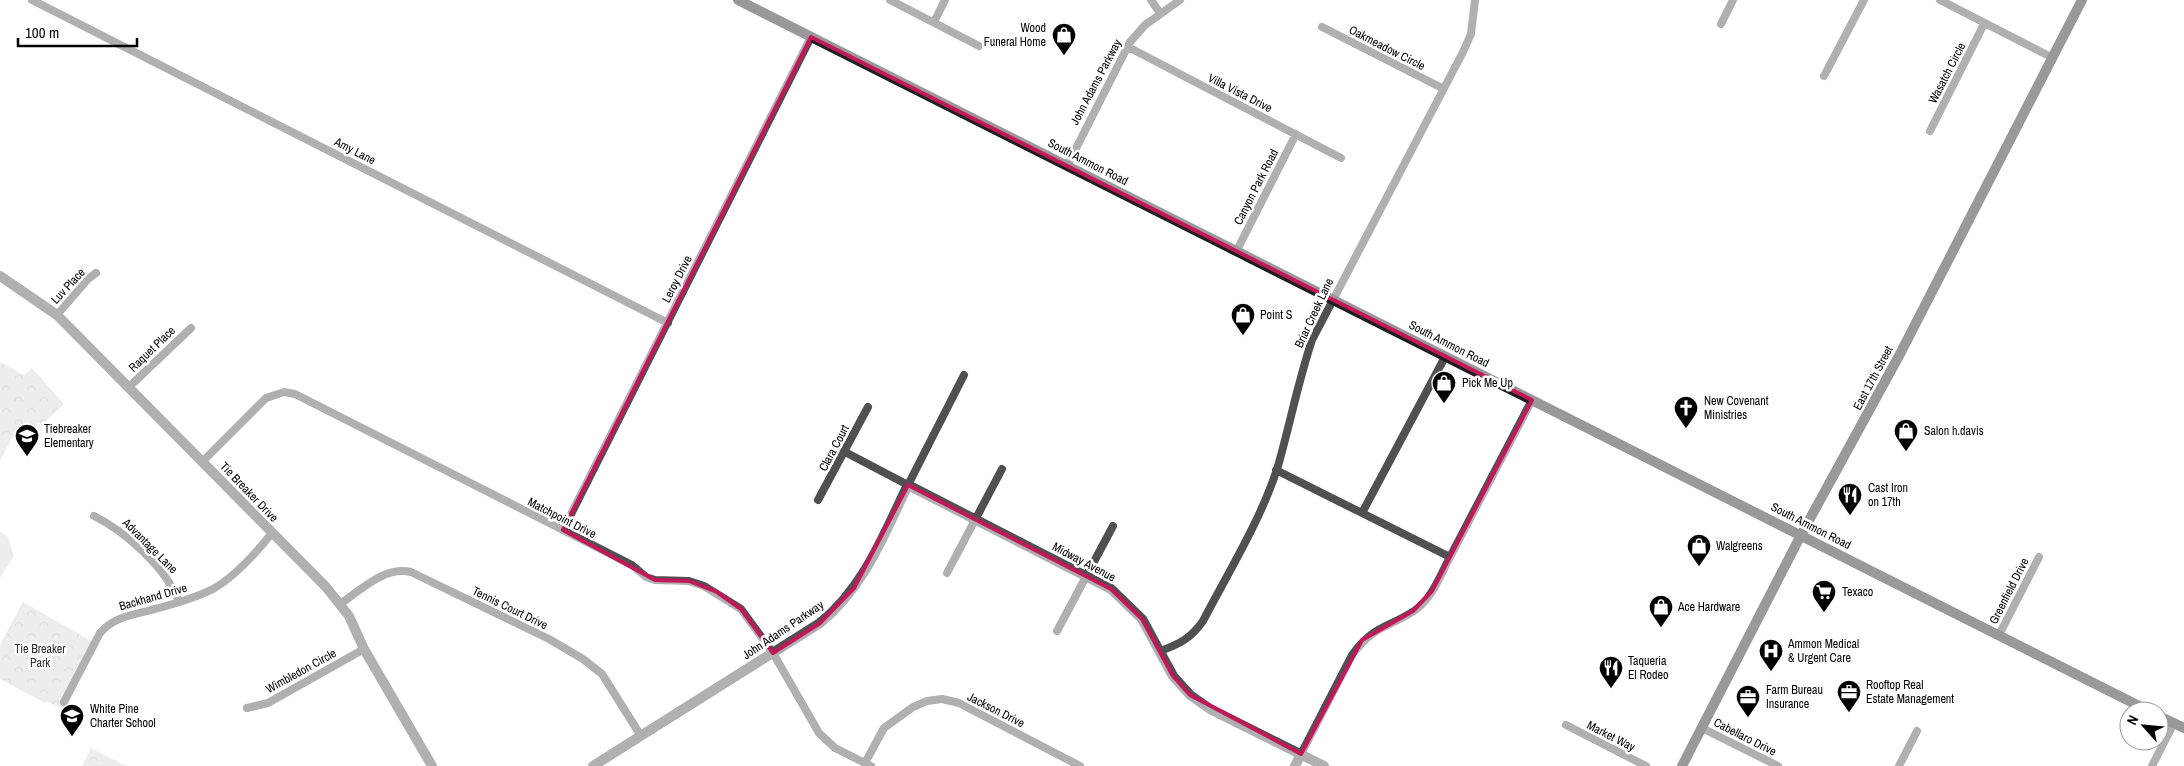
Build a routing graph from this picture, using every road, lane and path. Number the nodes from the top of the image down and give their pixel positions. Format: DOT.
graph roads {
  1 [pos="32,0"];
  2 [pos="738,0"];
  3 [pos="890,0"];
  4 [pos="945,0"];
  5 [pos="1151,0"];
  6 [pos="1180,0"];
  7 [pos="1475,0"];
  8 [pos="1733,0"];
  9 [pos="1864,0"];
  10 [pos="1940,0"];
  11 [pos="2082,0"];
  12 [pos="1160,13"];
  13 [pos="934,22"];
  14 [pos="1721,24"];
  15 [pos="1984,24"];
  16 [pos="1322,27"];
  17 [pos="811,37"];
  18 [pos="979,46"];
  19 [pos="1128,48"];
  20 [pos="2051,58"];
  21 [pos="1824,76"];
  22 [pos="1442,88"];
  23 [pos="1930,132"];
  24 [pos="1296,134"];
  25 [pos="1341,158"];
  26 [pos="1067,166"];
  27 [pos="1237,250"];
  28 [pos="96,273"];
  29 [pos="0,276"];
  30 [pos="1332,299"];
  31 [pos="57,315"];
  32 [pos="668,323"];
  33 [pos="191,328"];
  34 [pos="1445,357"];
  35 [pos="964,375"];
  36 [pos="129,387"];
  37 [pos="1532,400"];
  38 [pos="868,407"];
  39 [pos="845,452"];
  40 [pos="203,461"];
  41 [pos="1002,469"];
  42 [pos="1276,470"];
  43 [pos="908,484"];
  44 [pos="818,500"];
  45 [pos="1362,513"];
  46 [pos="94,516"];
  47 [pos="975,519"];
  48 [pos="1113,526"];
  49 [pos="563,530"];
  50 [pos="272,533"];
  51 [pos="1801,535"];
  52 [pos="1450,557"];
  53 [pos="2039,557"];
  54 [pos="947,572"];
  55 [pos="1086,576"];
  56 [pos="179,602"];
  57 [pos="340,604"];
  58 [pos="1057,631"];
  59 [pos="1999,635"];
  60 [pos="364,649"];
  61 [pos="1160,651"];
  62 [pos="773,653"];
  63 [pos="2130,701"];
  64 [pos="64,702"];
  65 [pos="247,708"];
  66 [pos="2169,721"];
  67 [pos="2174,723"];
  68 [pos="1566,725"];
  69 [pos="1702,728"];
  70 [pos="2184,728"];
  71 [pos="1917,731"];
  72 [pos="641,736"];
  73 [pos="1301,754"];
  74 [pos="868,764"];
  75 [pos="432,766"];
  76 [pos="593,766"];
  77 [pos="1080,766"];
  78 [pos="1295,766"];
  79 [pos="1324,766"];
  80 [pos="1646,766"];
  81 [pos="1682,766"];
  82 [pos="1778,766"];
  83 [pos="1899,766"];
  84 [pos="2152,766"];
  1 -- 32 [label="street, Amy Lane"];
  2 -- 17 [label="main road, South Ammon Road"];
  3 -- 13 [label="street"];
  4 -- 13 [label="street"];
  5 -- 12 [label="street"];
  6 -- 12 [label="street, John Adams Parkway"];
  7 -- 22 [label="street, Briar Creek Lane"];
  8 -- 14 [label="street"];
  9 -- 21 [label="street"];
  10 -- 15 [label="street"];
  11 -- 20 [label="main road, East 17th Street"];
  12 -- 19 [label="street, John Adams Parkway"];
  13 -- 18 [label="street"];
  15 -- 20 [label="street"];
  15 -- 23 [label="street, Wasatch Circle"];
  16 -- 22 [label="street, Oakmeadow Circle"];
  17 -- 26 [label="main road, South Ammon Road"];
  17 -- 32 [label="street, Leroy Drive"];
  19 -- 24 [label="street, Villa Vista Drive"];
  19 -- 26 [label="street, John Adams Parkway"];
  20 -- 51 [label="main road, East 17th Street"];
  22 -- 30 [label="street, Briar Creek Lane"];
  24 -- 25 [label="street, Villa Vista Drive"];
  24 -- 27 [label="street, Canyon Park Road"];
  26 -- 27 [label="main road, South Ammon Road"];
  27 -- 30 [label="main road, South Ammon Road"];
  28 -- 31 [label="street, Luv Place"];
  29 -- 31 [label="street, Tie Breaker Drive"];
  30 -- 34 [label="main road, South Ammon Road"];
  30 -- 42 [label="street, Briar Creek Lane"];
  31 -- 36 [label="street, Tie Breaker Drive"];
  32 -- 49 [label="street, Leroy Drive"];
  33 -- 36 [label="street, Raquet Place"];
  34 -- 37 [label="main road, South Ammon Road"];
  34 -- 45 [label="street"];
  35 -- 43 [label="street, John Adams Parkway"];
  36 -- 40 [label="street, Tie Breaker Drive"];
  37 -- 51 [label="main road, South Ammon Road"];
  37 -- 52 [label="street"];
  38 -- 39 [label="street, Clara Court"];
  39 -- 43 [label="street, Midway Avenue"];
  39 -- 44 [label="street, Clara Court"];
  40 -- 49 [label="street, Matchpoint Drive"];
  40 -- 50 [label="street, Tie Breaker Drive"];
  41 -- 47 [label="street"];
  42 -- 45 [label="street"];
  42 -- 61 [label="street, Briar Creek Lane"];
  43 -- 47 [label="street, Midway Avenue"];
  43 -- 62 [label="street, John Adams Parkway"];
  45 -- 52 [label="street"];
  46 -- 56 [label="street, Advantage Lane"];
  47 -- 54 [label="street"];
  47 -- 55 [label="street, Midway Avenue"];
  48 -- 55 [label="street"];
  49 -- 62 [label="street, Matchpoint Drive"];
  50 -- 56 [label="street, Backhand Drive"];
  50 -- 57 [label="street, Tie Breaker Drive"];
  51 -- 59 [label="main road, South Ammon Road"];
  51 -- 69 [label="main road, East 17th Street"];
  52 -- 73 [label="street"];
  53 -- 59 [label="street, Greenfield Drive"];
  55 -- 58 [label="street"];
  55 -- 61 [label="street, Midway Avenue"];
  56 -- 64 [label="street, Backhand Drive"];
  57 -- 60 [label="street, Tie Breaker Drive"];
  57 -- 72 [label="street, Tennis Court Drive"];
  59 -- 63 [label="main road, South Ammon Road"];
  60 -- 65 [label="street, Wimbledon Circle"];
  60 -- 75 [label="street, Tie Breaker Drive"];
  61 -- 73 [label="street, Midway Avenue"];
  62 -- 72 [label="street, John Adams Parkway"];
  62 -- 74 [label="street, Matchpoint Drive"];
  66 -- 67 [label="main road"];
  67 -- 70 [label="main road"];
  67 -- 84 [label="street"];
  68 -- 80 [label="street, Market Way"];
  69 -- 81 [label="main road, East 17th Street"];
  69 -- 82 [label="street, Cabellaro Drive"];
  71 -- 83 [label="street"];
  72 -- 76 [label="street, John Adams Parkway"];
  73 -- 78 [label="street"];
  73 -- 79 [label="street, Midway Avenue"];
  74 -- 77 [label="street, Jackson Drive"];
}
